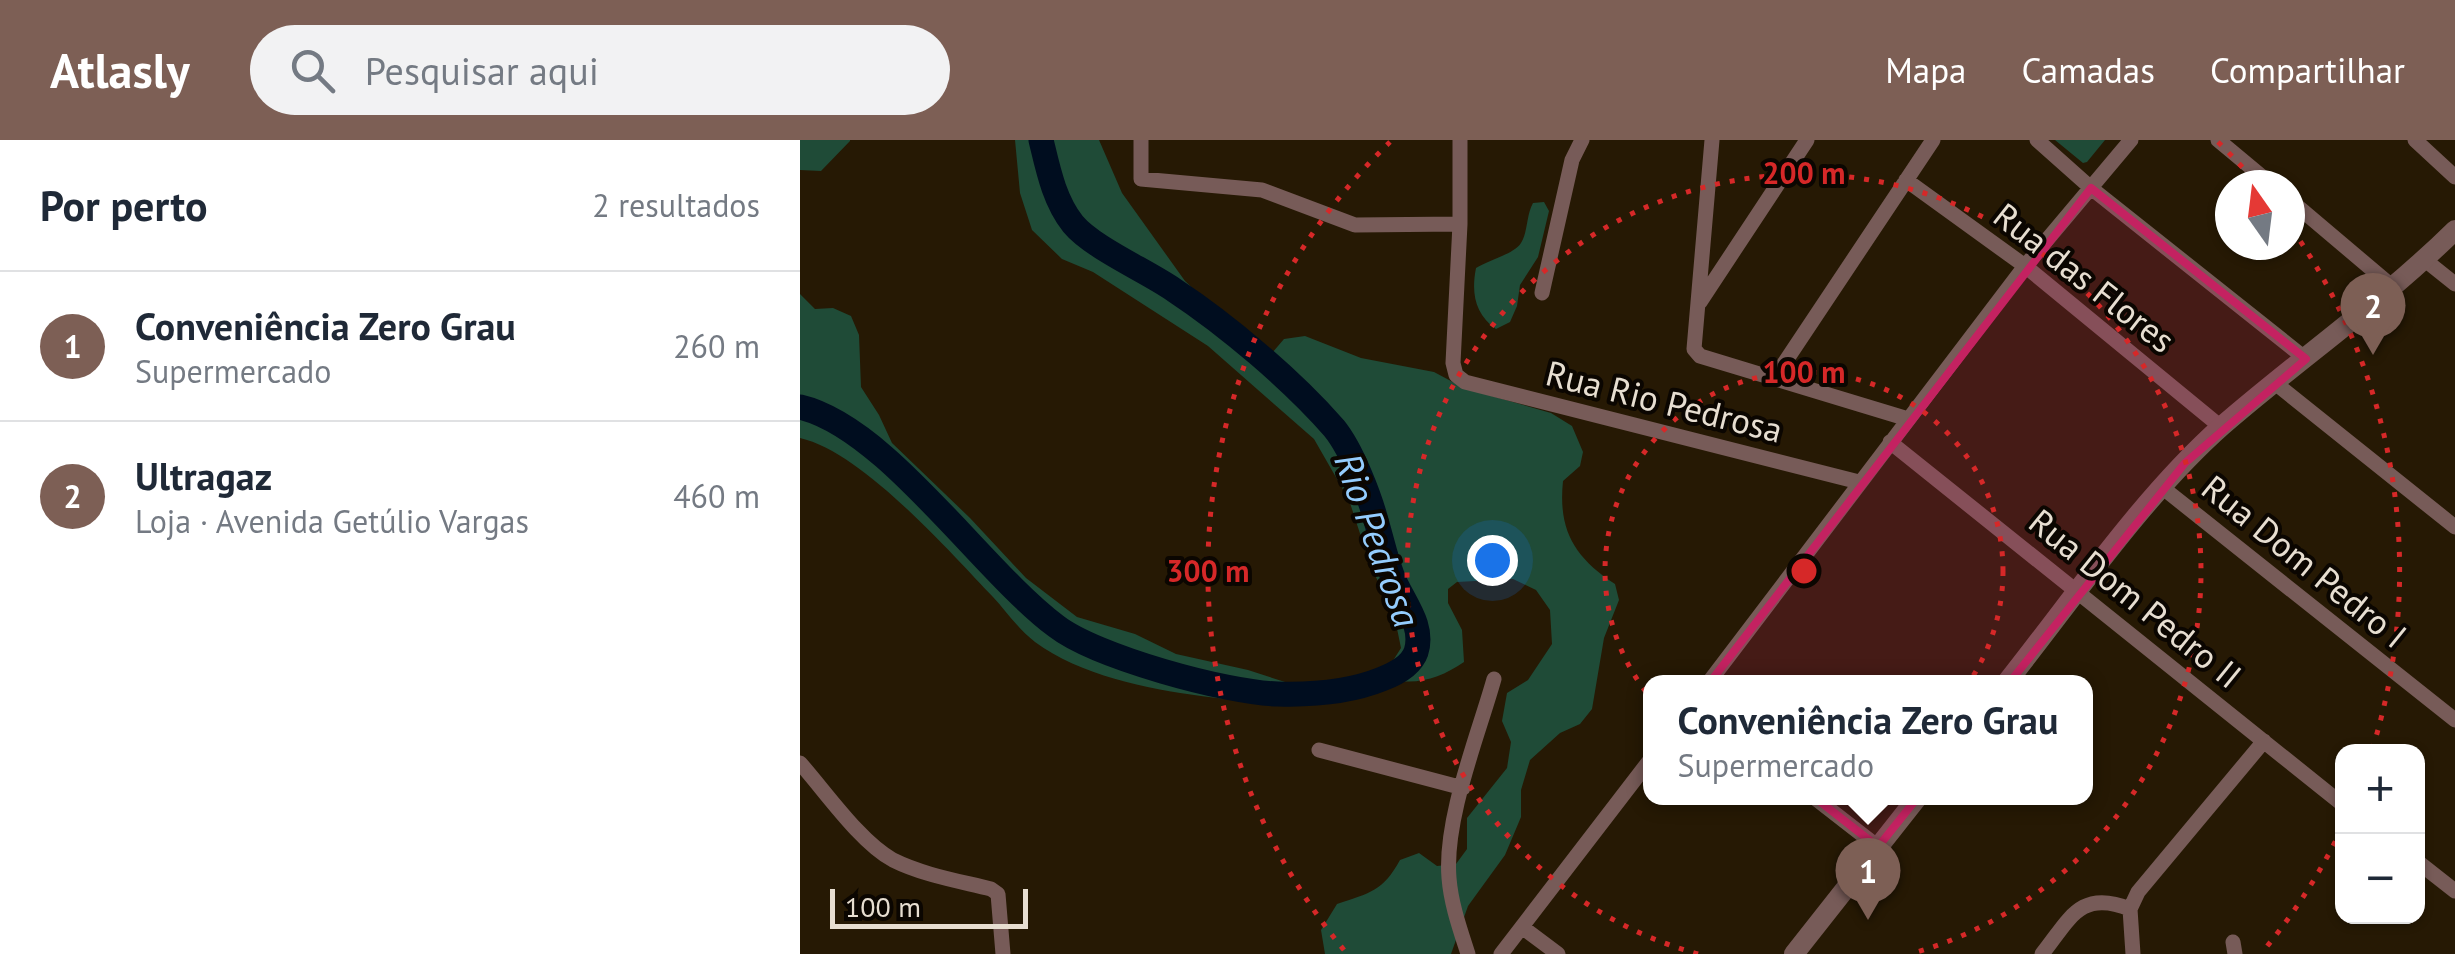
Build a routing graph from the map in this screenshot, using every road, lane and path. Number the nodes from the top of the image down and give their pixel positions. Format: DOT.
graph roads {
  1 [pos="1141,140"];
  2 [pos="1460,140"];
  3 [pos="1582,140"];
  4 [pos="1712,140"];
  5 [pos="1807,140"];
  6 [pos="1932,140"];
  7 [pos="2037,140"];
  8 [pos="2131,140"];
  9 [pos="2218,140"];
  10 [pos="2416,140"];
  11 [pos="2254,170"];
  12 [pos="2455,177"];
  13 [pos="1906,180"];
  14 [pos="2091,188"];
  15 [pos="2305,213"];
  16 [pos="1460,224"];
  17 [pos="2455,230"];
  18 [pos="2425,260"];
  19 [pos="2026,266"];
  20 [pos="2455,284"];
  21 [pos="2394,288"];
  22 [pos="1542,294"];
  23 [pos="1698,305"];
  24 [pos="2306,359"];
  25 [pos="1775,377"];
  26 [pos="2275,383"];
  27 [pos="1908,420"];
  28 [pos="2221,427"];
  29 [pos="1890,442"];
  30 [pos="1860,482"];
  31 [pos="2163,488"];
  32 [pos="2455,526"];
  33 [pos="2078,592"];
  34 [pos="1715,675"];
  35 [pos="2013,675"];
  36 [pos="1494,678"];
  37 [pos="2455,720"];
  38 [pos="2264,741"];
  39 [pos="1319,750"];
  40 [pos="800,763"];
  41 [pos="1643,769"];
  42 [pos="1463,788"];
  43 [pos="2335,798"];
  44 [pos="1824,805"];
  45 [pos="1911,805"];
  46 [pos="1878,847"];
  47 [pos="2425,867"];
  48 [pos="2455,890"];
  49 [pos="2130,909"];
  50 [pos="1522,927"];
  51 [pos="1004,954"];
  52 [pos="1468,954"];
  53 [pos="1500,954"];
  54 [pos="1558,954"];
  55 [pos="1794,954"];
  56 [pos="2042,954"];
  57 [pos="2133,954"];
  1 -- 16 [label="street"];
  2 -- 16 [label="street"];
  3 -- 22 [label="street"];
  4 -- 23 [label="street"];
  5 -- 23 [label="street"];
  6 -- 13 [label="street"];
  7 -- 14 [label="street"];
  8 -- 14 [label="street"];
  9 -- 11 [label="street"];
  10 -- 12 [label="street"];
  13 -- 19 [label="street, Rua das Flores"];
  13 -- 25 [label="street"];
  14 -- 19 [label="street"];
  14 -- 24 [label="street"];
  15 -- 21 [label="street"];
  16 -- 30 [label="street, Rua Rio Pedrosa"];
  17 -- 18 [label="street"];
  18 -- 20 [label="street"];
  18 -- 21 [label="street"];
  19 -- 27 [label="street"];
  19 -- 28 [label="street, Rua das Flores"];
  21 -- 24 [label="street"];
  23 -- 25 [label="street"];
  24 -- 26 [label="street"];
  25 -- 27 [label="street"];
  26 -- 28 [label="street"];
  26 -- 32 [label="street"];
  27 -- 29 [label="street"];
  28 -- 31 [label="street"];
  29 -- 30 [label="street"];
  29 -- 33 [label="street, Rua Dom Pedro II"];
  30 -- 34 [label="street"];
  31 -- 33 [label="street"];
  31 -- 37 [label="street, Rua Dom Pedro I"];
  33 -- 35 [label="street"];
  33 -- 38 [label="street, Rua Dom Pedro II"];
  36 -- 42 [label="street"];
  38 -- 43 [label="street, Rua Dom Pedro II"];
  38 -- 49 [label="street"];
  39 -- 42 [label="street"];
  40 -- 51 [label="street"];
  41 -- 50 [label="street"];
  42 -- 52 [label="street"];
  44 -- 46 [label="street"];
  45 -- 46 [label="street"];
  46 -- 55 [label="street"];
  47 -- 48 [label="street"];
  49 -- 56 [label="street"];
  49 -- 57 [label="street"];
  50 -- 53 [label="street"];
  50 -- 54 [label="street"];
}
